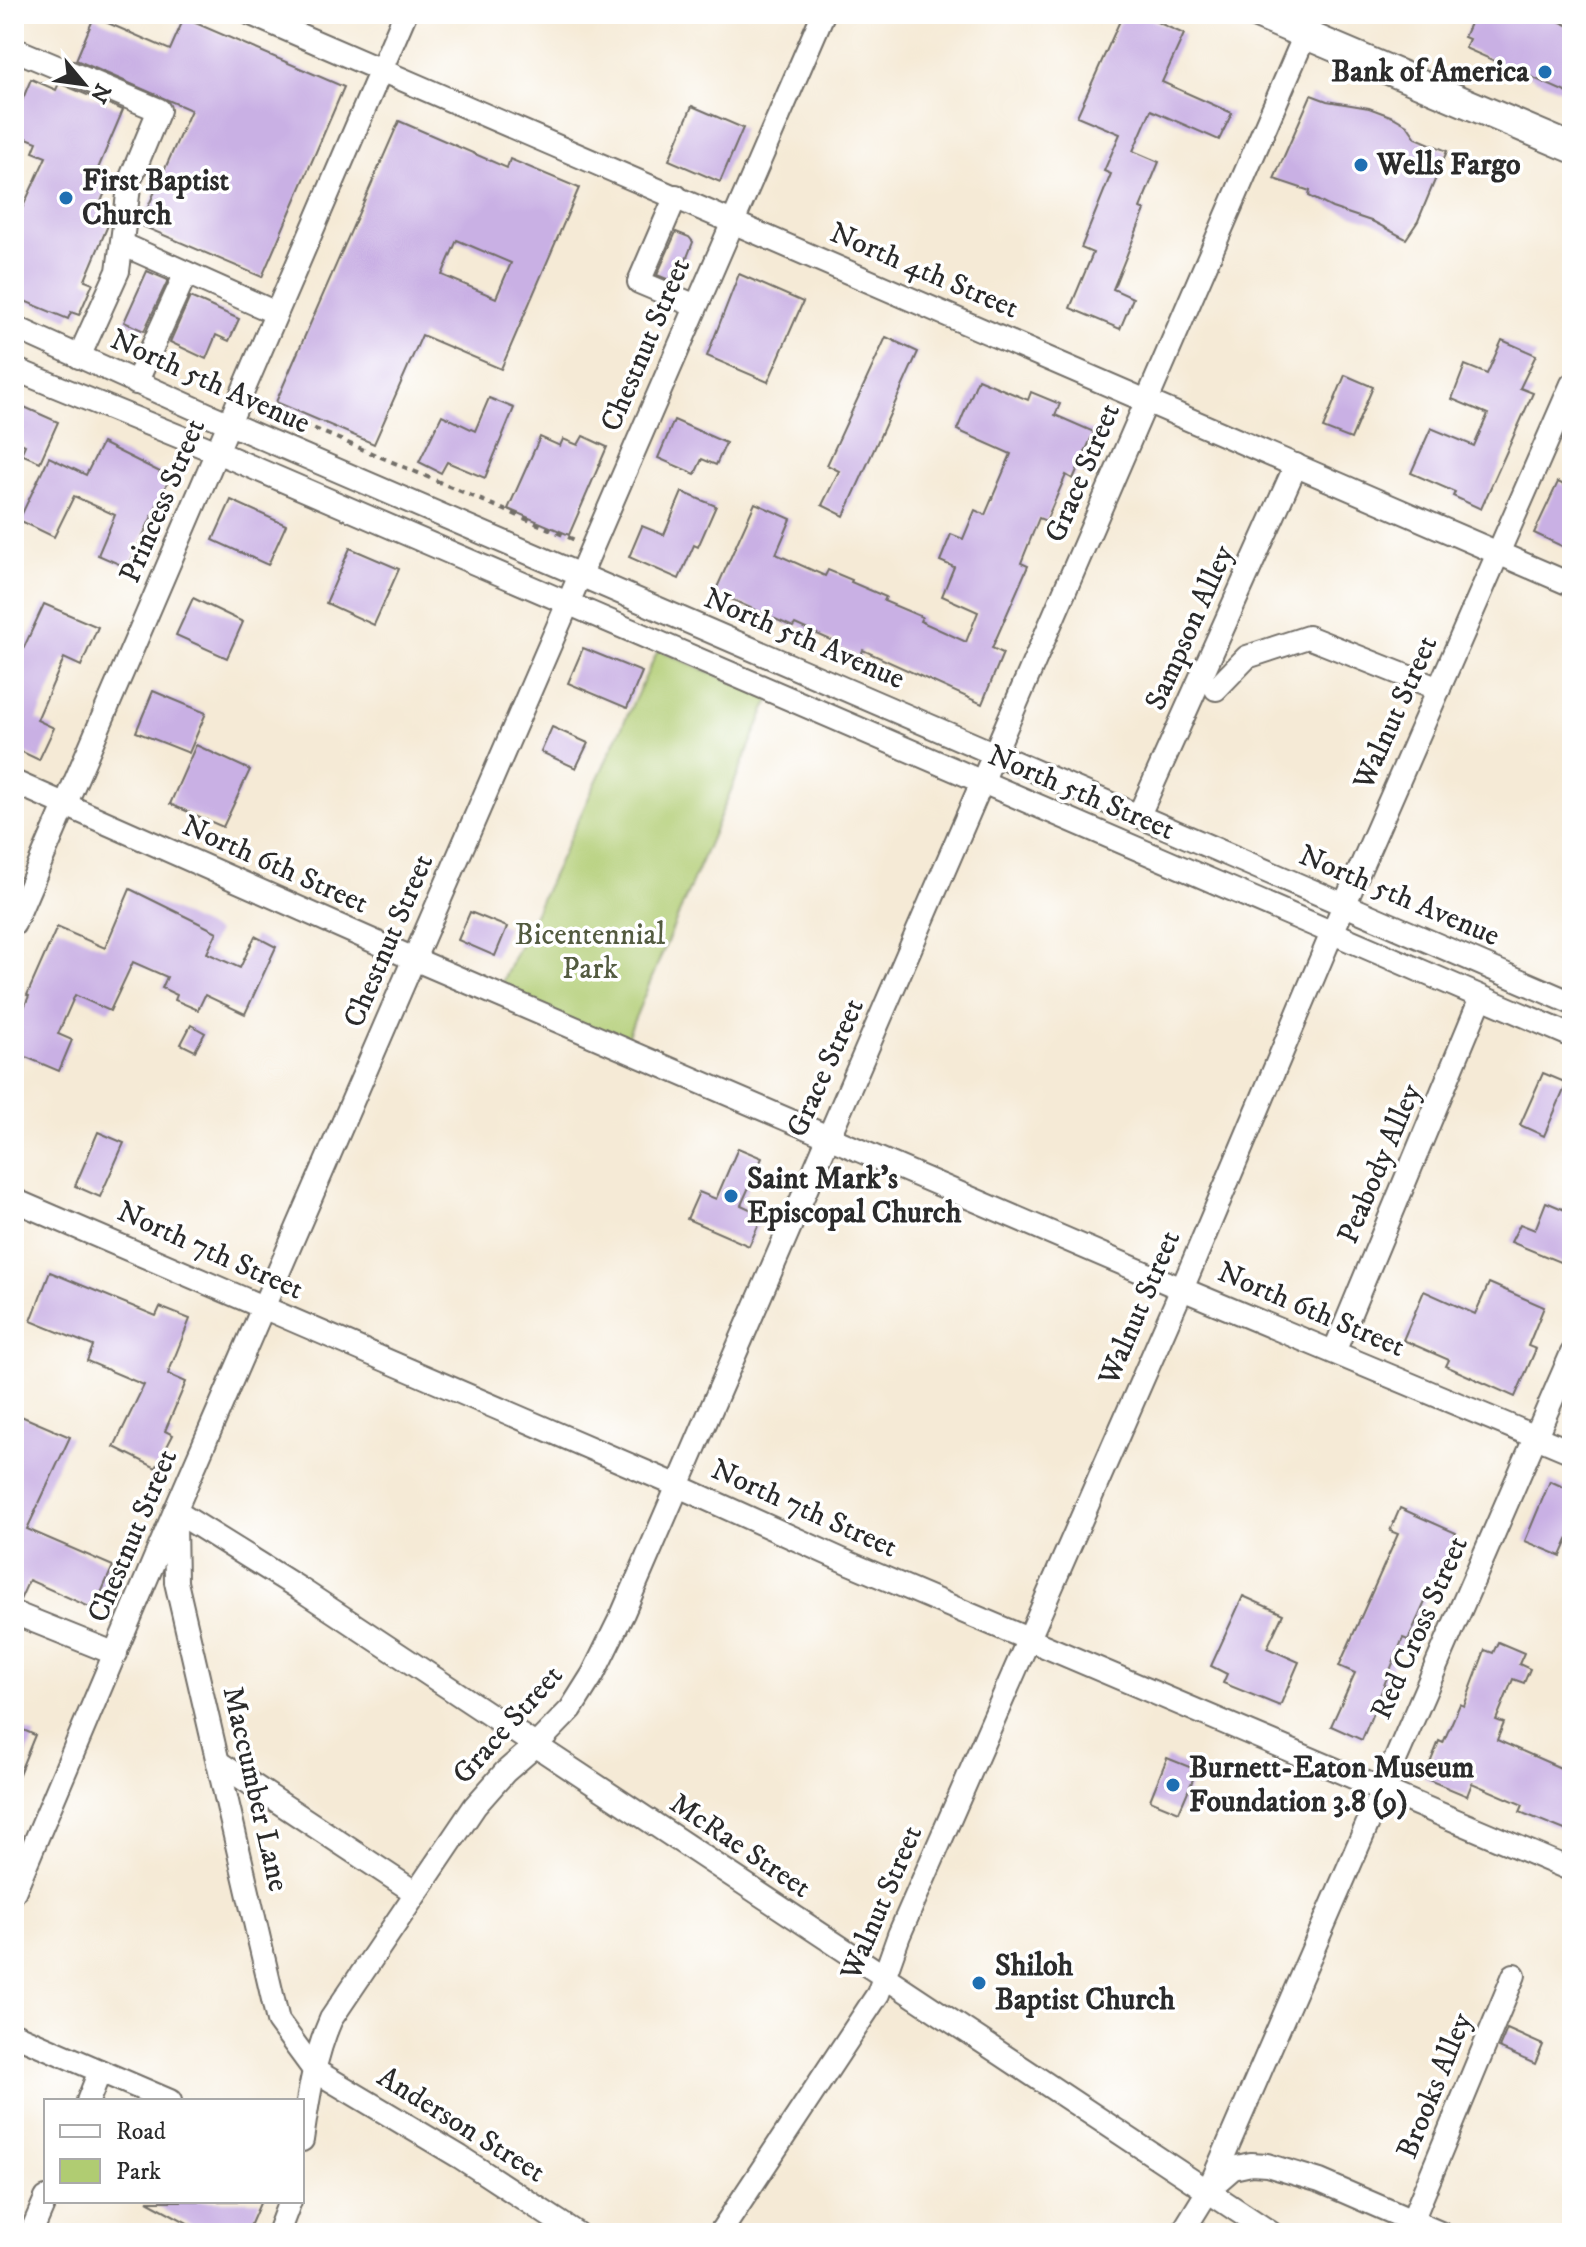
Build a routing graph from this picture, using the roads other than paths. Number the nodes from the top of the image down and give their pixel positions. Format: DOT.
graph roads {
  1 [pos="251,14"];
  2 [pos="405,14"];
  3 [pos="823,14"];
  4 [pos="1257,14"];
  5 [pos="1310,24"];
  6 [pos="14,49"];
  7 [pos="381,71"];
  8 [pos="1572,148"];
  9 [pos="676,196"];
  10 [pos="732,222"];
  11 [pos="122,244"];
  12 [pos="186,273"];
  13 [pos="696,306"];
  14 [pos="276,313"];
  15 [pos="14,327"];
  16 [pos="79,357"];
  17 [pos="14,369"];
  18 [pos="136,383"];
  19 [pos="1572,384"];
  20 [pos="1147,400"];
  21 [pos="229,423"];
  22 [pos="217,452"];
  23 [pos="1296,465"];
  24 [pos="1499,553"];
  25 [pos="579,575"];
  26 [pos="1572,585"];
  27 [pos="568,603"];
  28 [pos="1216,689"];
  29 [pos="1439,689"];
  30 [pos="995,755"];
  31 [pos="14,782"];
  32 [pos="983,783"];
  33 [pos="65,805"];
  34 [pos="1139,815"];
  35 [pos="1344,905"];
  36 [pos="14,924"];
  37 [pos="1332,933"];
  38 [pos="414,959"];
  39 [pos="1481,998"];
  40 [pos="1572,1003"];
  41 [pos="1572,1036"];
  42 [pos="829,1135"];
  43 [pos="14,1200"];
  44 [pos="1182,1289"];
  45 [pos="264,1308"];
  46 [pos="1334,1352"];
  47 [pos="1572,1353"];
  48 [pos="1536,1436"];
  49 [pos="1572,1452"];
  50 [pos="676,1485"];
  51 [pos="175,1511"];
  52 [pos="14,1613"];
  53 [pos="1028,1639"];
  54 [pos="116,1654"];
  55 [pos="535,1746"];
  56 [pos="218,1762"];
  57 [pos="1383,1788"];
  58 [pos="1572,1870"];
  59 [pos="14,1892"];
  60 [pos="416,1893"];
  61 [pos="1514,1975"];
  62 [pos="885,1978"];
  63 [pos="14,2034"];
  64 [pos="314,2070"];
  65 [pos="100,2071"];
  66 [pos="89,2099"];
  67 [pos="165,2099"];
  68 [pos="304,2128"];
  69 [pos="1208,2191"];
  70 [pos="44,2203"];
  71 [pos="289,2203"];
  72 [pos="1412,2221"];
  73 [pos="31,2233"];
  74 [pos="278,2233"];
  75 [pos="576,2233"];
  76 [pos="720,2233"];
  77 [pos="1182,2233"];
  78 [pos="1271,2233"];
  79 [pos="1440,2233"];
  1 -- 7 [label="street, North 4th Street"];
  2 -- 7 [label="street, Princess Street"];
  3 -- 10 [label="street, Chestnut Street"];
  4 -- 5 [label="main road"];
  5 -- 8 [label="main road"];
  5 -- 20 [label="street, Grace Street"];
  6 -- 11 [label="street"];
  7 -- 9 [label="street, North 4th Street"];
  7 -- 14 [label="street, Princess Street"];
  9 -- 10 [label="street, North 4th Street"];
  9 -- 13 [label="street"];
  10 -- 13 [label="street, Chestnut Street"];
  10 -- 20 [label="street, North 4th Street"];
  11 -- 12 [label="street"];
  11 -- 16 [label="street"];
  12 -- 14 [label="street"];
  12 -- 18 [label="street"];
  13 -- 25 [label="street, Chestnut Street"];
  14 -- 21 [label="street, Princess Street"];
  15 -- 16 [label="street, North 5th Avenue"];
  16 -- 18 [label="street, North 5th Avenue"];
  17 -- 22 [label="street, North 5th Avenue"];
  18 -- 21 [label="street, North 5th Avenue"];
  19 -- 24 [label="street, Walnut Street"];
  20 -- 23 [label="street, North 4th Street"];
  20 -- 30 [label="street, Grace Street"];
  21 -- 22 [label="street, Princess Street"];
  21 -- 25 [label="street, North 5th Avenue"];
  22 -- 27 [label="street, North 5th Avenue"];
  22 -- 33 [label="street, Princess Street"];
  23 -- 24 [label="street, North 4th Street"];
  23 -- 34 [label="street, Sampson Alley"];
  24 -- 26 [label="street, North 4th Street"];
  24 -- 29 [label="street, Walnut Street"];
  25 -- 27 [label="street, Chestnut Street"];
  25 -- 30 [label="street, North 5th Avenue"];
  27 -- 32 [label="street, North 5th Street"];
  27 -- 38 [label="street, Chestnut Street"];
  28 -- 29 [label="street"];
  29 -- 35 [label="street, Walnut Street"];
  30 -- 32 [label="street, Grace Street"];
  30 -- 34 [label="street, North 5th Avenue"];
  31 -- 33 [label="street, North 6th Street"];
  32 -- 37 [label="street, North 5th Street"];
  32 -- 42 [label="street, Grace Street"];
  33 -- 36 [label="street, Princess Street"];
  33 -- 38 [label="street, North 6th Street"];
  34 -- 35 [label="street, North 5th Avenue"];
  35 -- 37 [label="street, Walnut Street"];
  35 -- 40 [label="street, North 5th Avenue"];
  37 -- 39 [label="street, North 5th Street"];
  37 -- 44 [label="street, Walnut Street"];
  38 -- 42 [label="street, North 6th Street"];
  38 -- 45 [label="street, Chestnut Street"];
  39 -- 41 [label="street, North 5th Street"];
  39 -- 46 [label="street, Peabody Alley"];
  42 -- 44 [label="street, North 6th Street"];
  42 -- 50 [label="street, Grace Street"];
  43 -- 45 [label="street, North 7th Street"];
  44 -- 46 [label="street, North 6th Street"];
  44 -- 53 [label="street, Walnut Street"];
  45 -- 50 [label="street, North 7th Street"];
  45 -- 51 [label="street, Chestnut Street"];
  46 -- 48 [label="street, North 6th Street"];
  47 -- 48 [label="street, Red Cross Street"];
  48 -- 49 [label="street, North 6th Street"];
  48 -- 57 [label="street, Red Cross Street"];
  50 -- 53 [label="street, North 7th Street"];
  50 -- 55 [label="street, Grace Street"];
  51 -- 54 [label="street, Chestnut Street"];
  51 -- 55 [label="street, McRae Street"];
  51 -- 56 [label="street, Maccumber Lane"];
  52 -- 54 [label="street"];
  53 -- 57 [label="street, North 7th Street"];
  53 -- 62 [label="street, Walnut Street"];
  54 -- 59 [label="street, Chestnut Street"];
  55 -- 60 [label="street, Grace Street"];
  55 -- 62 [label="street, McRae Street"];
  56 -- 60 [label="street"];
  56 -- 64 [label="street, Maccumber Lane"];
  57 -- 58 [label="street, North 7th Street"];
  57 -- 69 [label="street, Red Cross Street"];
  60 -- 64 [label="street, Grace Street"];
  61 -- 72 [label="street, Brooks Alley"];
  62 -- 69 [label="street, McRae Street"];
  62 -- 76 [label="street, Walnut Street"];
  63 -- 65 [label="street"];
  64 -- 68 [label="street, Grace Street"];
  64 -- 75 [label="street, Anderson Street"];
  65 -- 66 [label="street"];
  65 -- 67 [label="street"];
  69 -- 72 [label="street"];
  69 -- 77 [label="street"];
  69 -- 78 [label="street, McRae Street"];
  70 -- 73 [label="street"];
  71 -- 74 [label="street"];
  72 -- 79 [label="street"];
}
